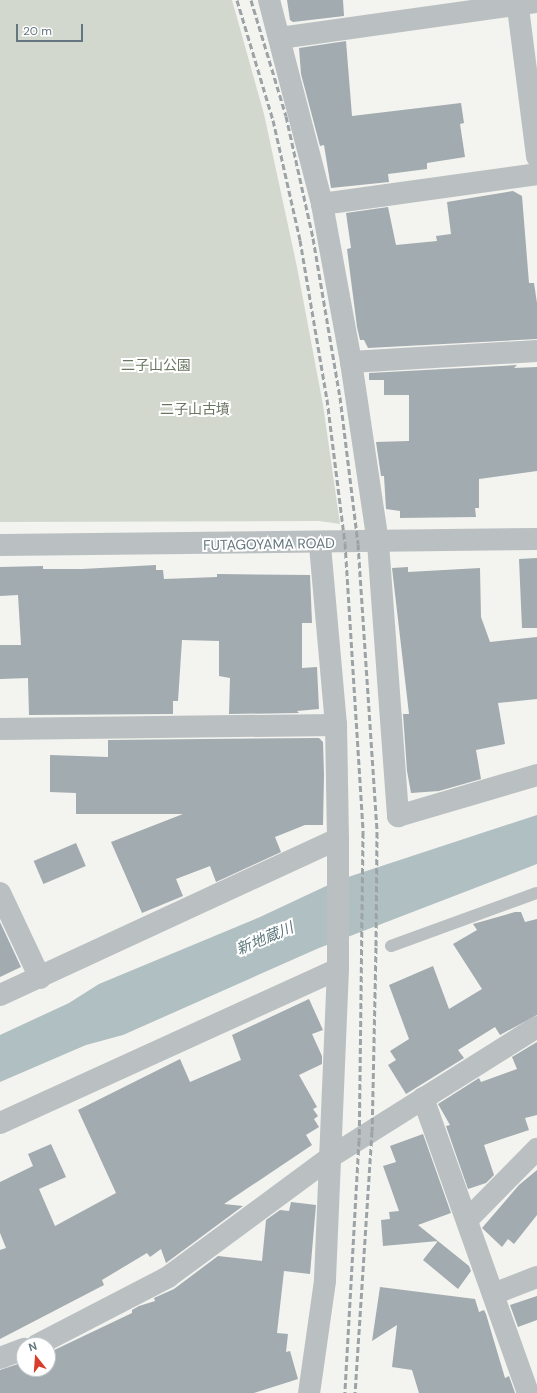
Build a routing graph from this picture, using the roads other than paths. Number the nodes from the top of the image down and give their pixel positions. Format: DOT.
graph roads {
  1 [pos="269,0"];
  2 [pos="524,2"];
  3 [pos="280,38"];
  4 [pos="537,157"];
  5 [pos="537,174"];
  6 [pos="322,204"];
  7 [pos="537,351"];
  8 [pos="351,362"];
  9 [pos="537,539"];
  10 [pos="378,543"];
  11 [pos="320,544"];
  12 [pos="0,546"];
  13 [pos="336,725"];
  14 [pos="0,729"];
  15 [pos="537,775"];
  16 [pos="338,839"];
  17 [pos="0,893"];
  18 [pos="537,893"];
  19 [pos="391,946"];
  20 [pos="338,969"];
  21 [pos="40,978"];
  22 [pos="0,995"];
  23 [pos="537,1027"];
  24 [pos="423,1098"];
  25 [pos="0,1123"];
  26 [pos="537,1149"];
  27 [pos="332,1156"];
  28 [pos="467,1220"];
  29 [pos="537,1277"];
  30 [pos="493,1294"];
  31 [pos="52,1337"];
  32 [pos="16,1353"];
  33 [pos="0,1358"];
  34 [pos="309,1393"];
  35 [pos="528,1393"];
  1 -- 3 [label="street"];
  2 -- 3 [label="street"];
  2 -- 4 [label="street"];
  3 -- 6 [label="street"];
  5 -- 6 [label="street"];
  6 -- 8 [label="street"];
  7 -- 8 [label="street"];
  8 -- 10 [label="street"];
  9 -- 10 [label="street, FUTAGOYAMA ROAD"];
  10 -- 11 [label="street, FUTAGOYAMA ROAD"];
  10 -- 15 [label="street"];
  11 -- 12 [label="street, FUTAGOYAMA ROAD"];
  11 -- 13 [label="street"];
  13 -- 14 [label="street"];
  13 -- 16 [label="street"];
  16 -- 20 [label="street"];
  16 -- 21 [label="street"];
  17 -- 21 [label="street"];
  18 -- 19 [label="lane"];
  20 -- 25 [label="street"];
  20 -- 27 [label="street"];
  21 -- 22 [label="street"];
  23 -- 24 [label="street"];
  24 -- 27 [label="street"];
  24 -- 28 [label="street"];
  26 -- 28 [label="street"];
  27 -- 31 [label="street"];
  27 -- 34 [label="street"];
  28 -- 30 [label="street"];
  29 -- 30 [label="street"];
  30 -- 35 [label="street"];
  32 -- 33 [label="street"];
}
